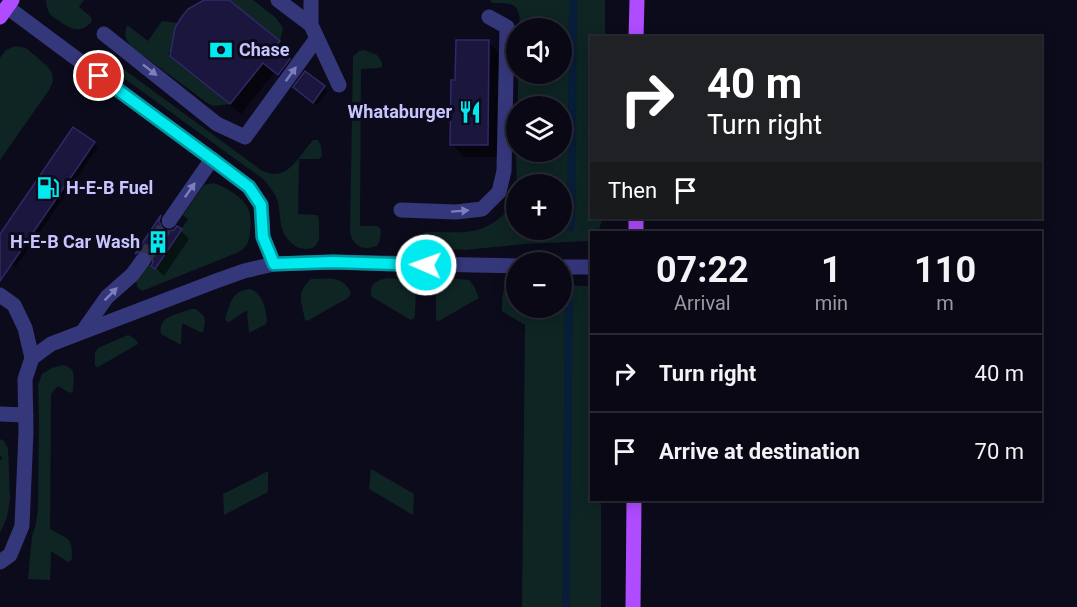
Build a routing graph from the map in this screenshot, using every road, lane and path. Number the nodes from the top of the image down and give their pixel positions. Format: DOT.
graph roads {
  1 [pos="278,0"];
  2 [pos="310,0"];
  3 [pos="637,0"];
  4 [pos="6,8"];
  5 [pos="489,17"];
  6 [pos="314,31"];
  7 [pos="104,34"];
  8 [pos="636,36"];
  9 [pos="339,85"];
  10 [pos="212,159"];
  11 [pos="401,210"];
  12 [pos="169,221"];
  13 [pos="143,260"];
  14 [pos="274,264"];
  15 [pos="506,266"];
  16 [pos="572,267"];
  17 [pos="590,267"];
  18 [pos="0,295"];
  19 [pos="84,332"];
  20 [pos="32,358"];
  21 [pos="0,414"];
  22 [pos="26,415"];
  23 [pos="634,501"];
  24 [pos="0,562"];
  25 [pos="633,607"];
  1 -- 6 [label="lane"];
  2 -- 6 [label="lane"];
  3 -- 8 [label="main road"];
  4 -- 10 [label="lane"];
  11 -- 5 [label="lane, one-way"];
  7 -- 6 [label="lane, one-way"];
  6 -- 9 [label="lane"];
  12 -- 10 [label="lane, one-way"];
  10 -- 14 [label="lane"];
  19 -- 13 [label="lane, one-way"];
  14 -- 15 [label="lane"];
  14 -- 19 [label="lane"];
  16 -- 17 [label="lane"];
  18 -- 20 [label="lane"];
  19 -- 20 [label="lane"];
  20 -- 22 [label="lane"];
  21 -- 22 [label="lane"];
  22 -- 24 [label="lane"];
  23 -- 25 [label="main road"];
}
